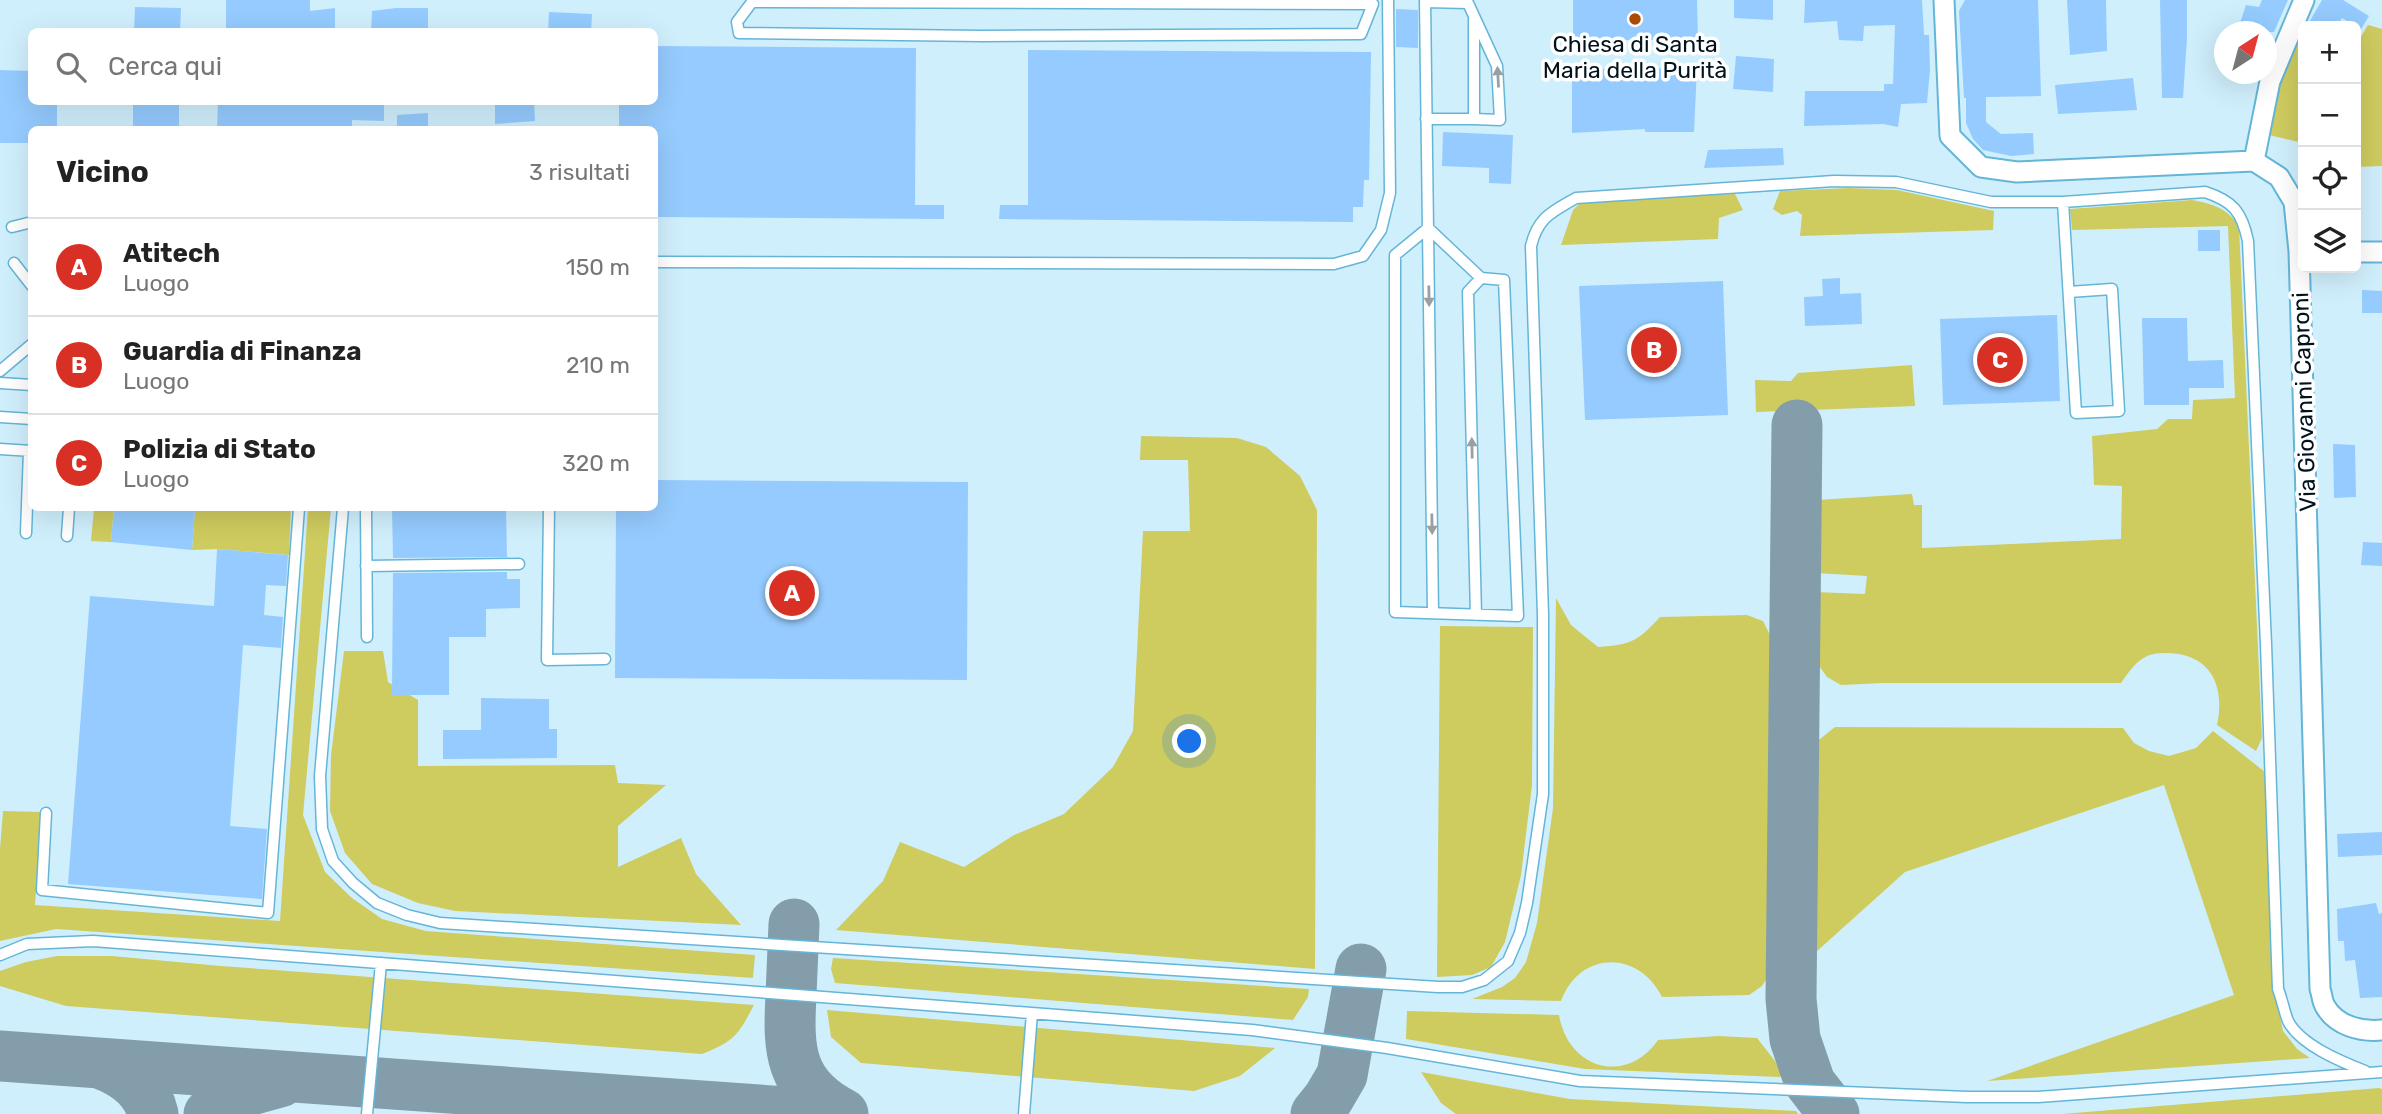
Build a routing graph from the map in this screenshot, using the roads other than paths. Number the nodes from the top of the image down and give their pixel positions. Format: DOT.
graph roads {
  1 [pos="1388,0"];
  2 [pos="1944,0"];
  3 [pos="2304,0"];
  4 [pos="1425,1"];
  5 [pos="1376,2"];
  6 [pos="1474,17"];
  7 [pos="1426,119"];
  8 [pos="1474,119"];
  9 [pos="2254,161"];
  10 [pos="2063,202"];
  11 [pos="28,223"];
  12 [pos="12,227"];
  13 [pos="1428,228"];
  14 [pos="2298,230"];
  15 [pos="2361,252"];
  16 [pos="2382,252"];
  17 [pos="658,262"];
  18 [pos="14,263"];
  19 [pos="2302,273"];
  20 [pos="1481,278"];
  21 [pos="28,281"];
  22 [pos="2068,292"];
  23 [pos="28,347"];
  24 [pos="0,370"];
  25 [pos="0,383"];
  26 [pos="28,386"];
  27 [pos="0,417"];
  28 [pos="28,419"];
  29 [pos="0,449"];
  30 [pos="28,451"];
  31 [pos="28,492"];
  32 [pos="69,511"];
  33 [pos="299,511"];
  34 [pos="342,511"];
  35 [pos="366,511"];
  36 [pos="549,511"];
  37 [pos="26,533"];
  38 [pos="67,536"];
  39 [pos="519,564"];
  40 [pos="366,566"];
  41 [pos="1433,613"];
  42 [pos="1476,615"];
  43 [pos="367,637"];
  44 [pos="605,659"];
  45 [pos="46,813"];
  46 [pos="0,955"];
  47 [pos="381,963"];
  48 [pos="1032,1013"];
  49 [pos="2382,1030"];
  50 [pos="2382,1072"];
  51 [pos="2369,1073"];
  52 [pos="367,1114"];
  53 [pos="1024,1114"];
  1 -- 17 [label="lane"];
  2 -- 9 [label="street"];
  3 -- 9 [label="street"];
  4 -- 6 [label="lane"];
  4 -- 7 [label="lane"];
  5 -- 5 [label="lane"];
  6 -- 8 [label="lane"];
  8 -- 6 [label="lane, one-way"];
  7 -- 8 [label="lane"];
  7 -- 13 [label="lane"];
  9 -- 14 [label="street, Via Giovanni Caproni"];
  10 -- 22 [label="lane"];
  10 -- 34 [label="lane"];
  10 -- 51 [label="lane"];
  11 -- 12 [label="lane"];
  13 -- 20 [label="lane"];
  13 -- 41 [label="lane, one-way"];
  13 -- 41 [label="lane"];
  15 -- 16 [label="street"];
  18 -- 21 [label="lane"];
  19 -- 49 [label="street, Via Giovanni Caproni"];
  42 -- 20 [label="lane, one-way"];
  20 -- 42 [label="lane"];
  22 -- 22 [label="lane"];
  23 -- 24 [label="lane"];
  25 -- 26 [label="lane"];
  27 -- 28 [label="lane"];
  29 -- 30 [label="lane"];
  31 -- 37 [label="lane"];
  32 -- 38 [label="lane"];
  33 -- 45 [label="lane"];
  35 -- 40 [label="lane"];
  36 -- 44 [label="lane"];
  39 -- 40 [label="lane"];
  40 -- 43 [label="lane"];
  41 -- 42 [label="lane"];
  46 -- 47 [label="lane"];
  47 -- 48 [label="lane"];
  47 -- 52 [label="lane"];
  48 -- 51 [label="lane"];
  48 -- 53 [label="lane"];
  50 -- 51 [label="lane"];
}
